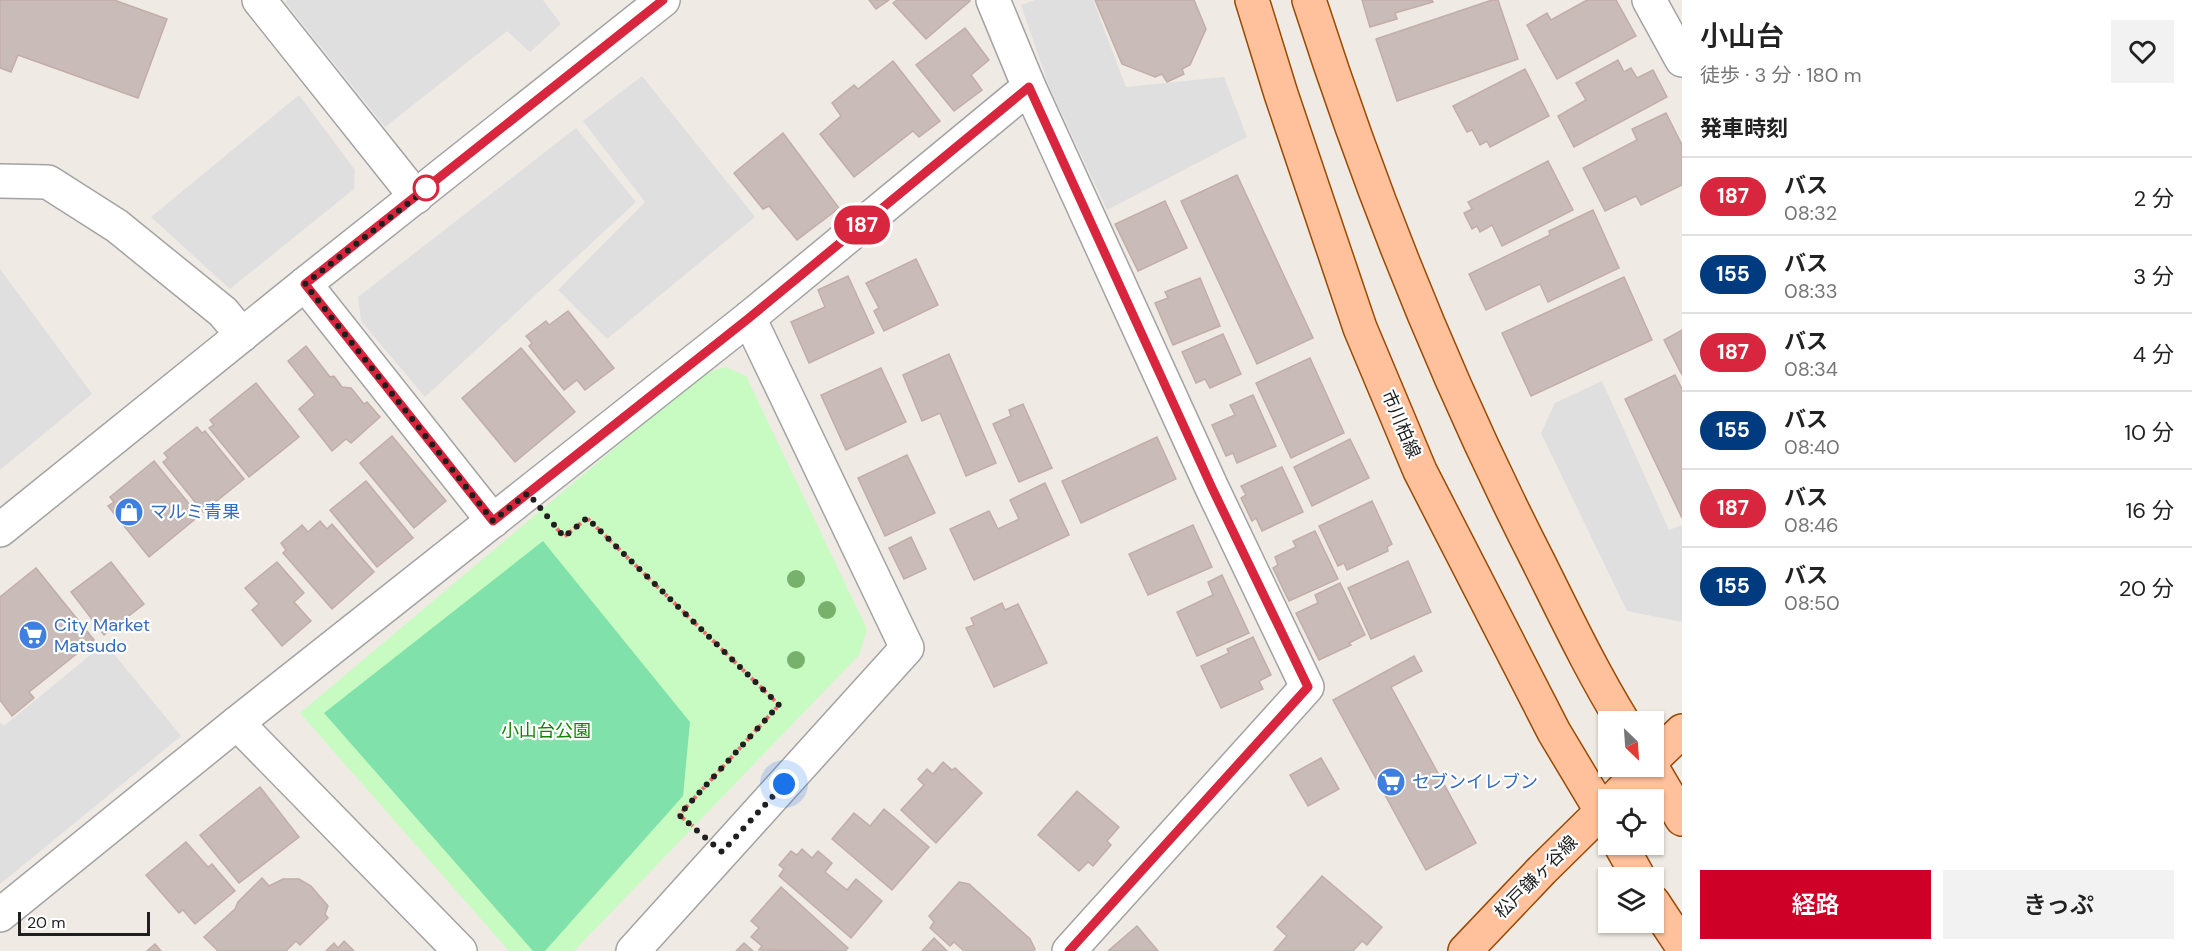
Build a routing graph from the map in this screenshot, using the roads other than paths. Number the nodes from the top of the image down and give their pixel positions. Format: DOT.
graph roads {
  1 [pos="259,0"];
  2 [pos="663,0"];
  3 [pos="993,0"];
  4 [pos="1252,0"];
  5 [pos="1309,0"];
  6 [pos="1649,0"];
  7 [pos="1682,60"];
  8 [pos="1029,87"];
  9 [pos="0,181"];
  10 [pos="416,196"];
  11 [pos="305,284"];
  12 [pos="749,318"];
  13 [pos="243,335"];
  14 [pos="493,521"];
  15 [pos="0,530"];
  16 [pos="1616,711"];
  17 [pos="237,723"];
  18 [pos="1682,731"];
  19 [pos="1664,748"];
  20 [pos="1636,777"];
  21 [pos="1657,777"];
  22 [pos="1626,789"];
  23 [pos="1598,795"];
  24 [pos="1598,818"];
  25 [pos="1682,819"];
  26 [pos="0,915"];
  27 [pos="1664,919"];
  28 [pos="1682,946"];
  29 [pos="460,951"];
  30 [pos="633,951"];
  31 [pos="1069,951"];
  32 [pos="1465,951"];
  1 -- 10 [label="street"];
  2 -- 10 [label="street"];
  3 -- 8 [label="street"];
  4 -- 23 [label="main road, 市川柏線"];
  5 -- 16 [label="main road"];
  6 -- 7 [label="street"];
  8 -- 12 [label="street"];
  8 -- 31 [label="street"];
  9 -- 13 [label="street"];
  10 -- 11 [label="street"];
  11 -- 13 [label="street"];
  11 -- 14 [label="street"];
  12 -- 14 [label="street"];
  12 -- 30 [label="street"];
  13 -- 15 [label="street"];
  14 -- 17 [label="street"];
  17 -- 26 [label="street"];
  17 -- 29 [label="street"];
  18 -- 19 [label="main road"];
  20 -- 22 [label="main road, 松戸鎌ヶ谷線"];
  21 -- 25 [label="main road"];
  24 -- 32 [label="main road, 松戸鎌ヶ谷線"];
  27 -- 28 [label="main road"];
}
